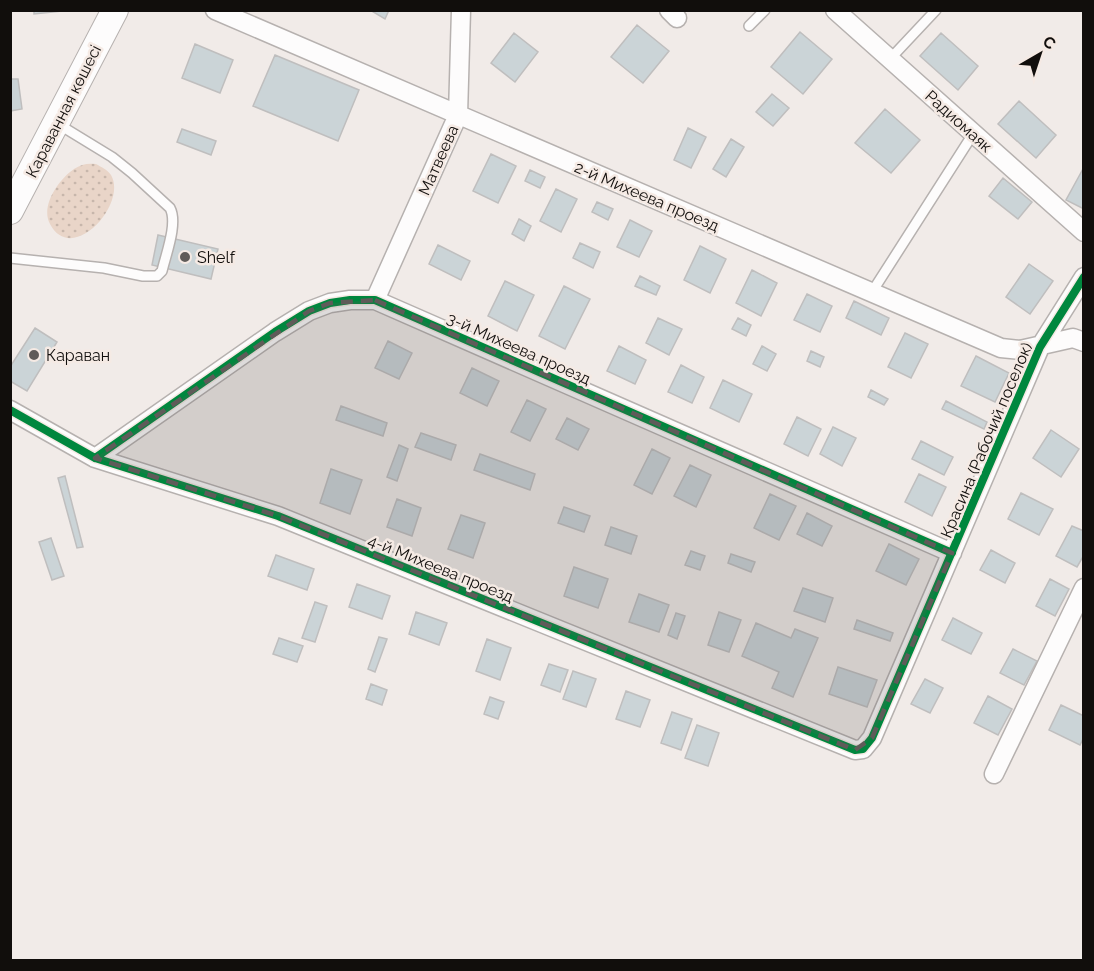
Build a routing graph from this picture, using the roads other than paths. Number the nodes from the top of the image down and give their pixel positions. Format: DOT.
graph roads {
  1 [pos="115,10"];
  2 [pos="215,10"];
  3 [pos="460,10"];
  4 [pos="765,10"];
  5 [pos="835,10"];
  6 [pos="936,10"];
  7 [pos="749,26"];
  8 [pos="890,60"];
  9 [pos="458,115"];
  10 [pos="57,124"];
  11 [pos="973,134"];
  12 [pos="10,211"];
  13 [pos="1083,232"];
  14 [pos="10,258"];
  15 [pos="1083,277"];
  16 [pos="872,292"];
  17 [pos="375,300"];
  18 [pos="1083,342"];
  19 [pos="1040,347"];
  20 [pos="10,410"];
  21 [pos="95,458"];
  22 [pos="952,553"];
  23 [pos="1083,588"];
  24 [pos="863,749"];
  25 [pos="994,774"];
  1 -- 10 [label="main road, Караванная көшесі"];
  2 -- 9 [label="street, 2-й Михеева проезд"];
  3 -- 9 [label="street, Матвеева"];
  4 -- 7 [label="lane"];
  5 -- 8 [label="street, Радиомаяк"];
  6 -- 8 [label="lane"];
  8 -- 11 [label="street, Радиомаяк"];
  9 -- 16 [label="street, 2-й Михеева проезд"];
  9 -- 17 [label="street, Матвеева"];
  10 -- 12 [label="main road, Караванная көшесі"];
  10 -- 14 [label="lane"];
  11 -- 13 [label="street, Радиомаяк"];
  11 -- 16 [label="lane"];
  15 -- 19 [label="street, Красина (Рабочий поселок)"];
  16 -- 19 [label="street, 2-й Михеева проезд"];
  17 -- 21 [label="street, 3-й Михеева проезд"];
  17 -- 22 [label="street, 3-й Михеева проезд"];
  18 -- 19 [label="street, 2-й Михеева проезд"];
  19 -- 22 [label="street, Красина (Рабочий поселок)"];
  20 -- 21 [label="street, 4-й Михеева проезд"];
  21 -- 24 [label="street, 4-й Михеева проезд"];
  22 -- 24 [label="street, Красина (Рабочий поселок)"];
  23 -- 25 [label="street"];
}
